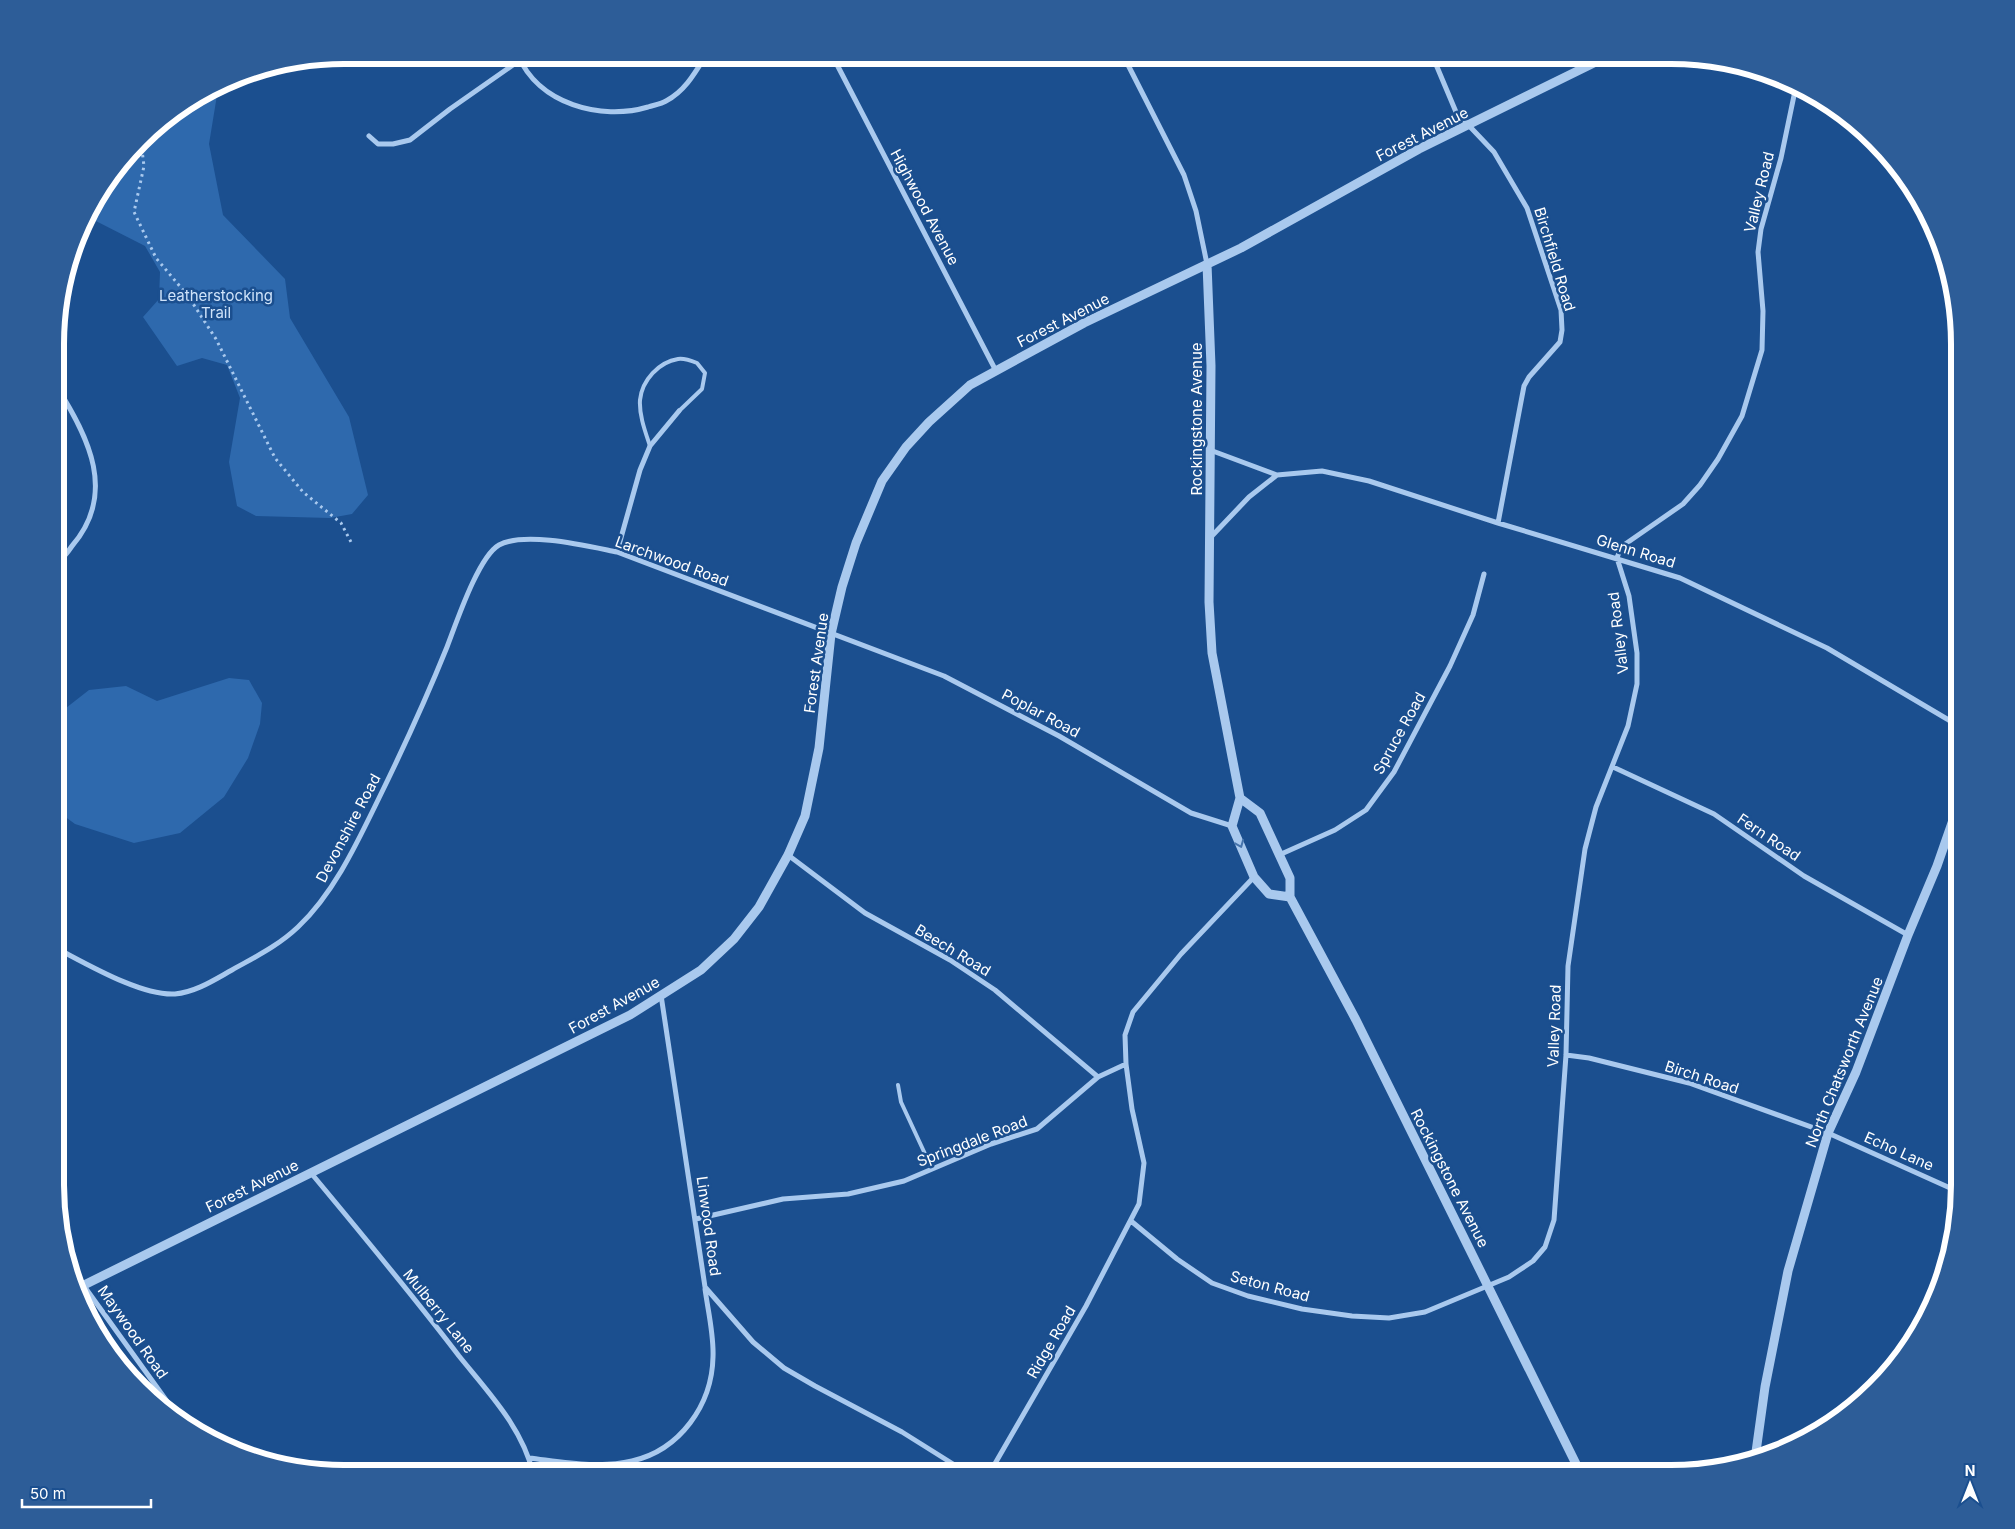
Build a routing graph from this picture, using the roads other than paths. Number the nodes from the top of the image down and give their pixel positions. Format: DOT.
graph roads {
  1 [pos="511,64"];
  2 [pos="524,64"];
  3 [pos="701,64"];
  4 [pos="837,64"];
  5 [pos="1128,64"];
  6 [pos="1435,64"];
  7 [pos="1592,64"];
  8 [pos="1795,93"];
  9 [pos="1468,125"];
  10 [pos="369,136"];
  11 [pos="1208,264"];
  12 [pos="996,371"];
  13 [pos="64,400"];
  14 [pos="679,411"];
  15 [pos="650,446"];
  16 [pos="1210,450"];
  17 [pos="1278,475"];
  18 [pos="1498,523"];
  19 [pos="1209,538"];
  20 [pos="498,546"];
  21 [pos="617,552"];
  22 [pos="64,555"];
  23 [pos="1617,558"];
  24 [pos="1484,574"];
  25 [pos="831,634"];
  26 [pos="1951,723"];
  27 [pos="1613,767"];
  28 [pos="1240,798"];
  29 [pos="1232,826"];
  30 [pos="1951,826"];
  31 [pos="788,855"];
  32 [pos="1278,855"];
  33 [pos="1254,877"];
  34 [pos="1290,898"];
  35 [pos="1908,935"];
  36 [pos="64,952"];
  37 [pos="661,995"];
  38 [pos="1566,1055"];
  39 [pos="1126,1064"];
  40 [pos="1098,1077"];
  41 [pos="898,1086"];
  42 [pos="1828,1133"];
  43 [pos="932,1170"];
  44 [pos="311,1173"];
  45 [pos="1951,1188"];
  46 [pos="696,1219"];
  47 [pos="1131,1221"];
  48 [pos="83,1286"];
  49 [pos="1489,1286"];
  50 [pos="705,1287"];
  51 [pos="85,1293"];
  52 [pos="168,1403"];
  53 [pos="1756,1452"];
  54 [pos="529,1458"];
  55 [pos="531,1465"];
  56 [pos="955,1465"];
  57 [pos="994,1465"];
  58 [pos="1577,1465"];
  1 -- 10 [label="street"];
  2 -- 3 [label="street"];
  4 -- 12 [label="street, Highwood Avenue"];
  5 -- 11 [label="street, Rockingstone Avenue"];
  6 -- 9 [label="street, Birchfield Road"];
  7 -- 9 [label="street, Forest Avenue"];
  8 -- 23 [label="street, Valley Road"];
  9 -- 11 [label="street, Forest Avenue"];
  9 -- 18 [label="street, Birchfield Road"];
  11 -- 12 [label="street, Forest Avenue"];
  11 -- 16 [label="street, Rockingstone Avenue"];
  12 -- 25 [label="street, Forest Avenue"];
  13 -- 22 [label="street"];
  14 -- 15 [label="street"];
  14 -- 15 [label="lane"];
  15 -- 21 [label="street"];
  16 -- 17 [label="street, Glenn Road"];
  16 -- 19 [label="street, Rockingstone Avenue"];
  17 -- 18 [label="street, Glenn Road"];
  17 -- 19 [label="street"];
  18 -- 23 [label="street, Glenn Road"];
  19 -- 28 [label="street, Rockingstone Avenue"];
  20 -- 21 [label="street, Larchwood Road"];
  20 -- 36 [label="street, Devonshire Road"];
  21 -- 25 [label="street, Larchwood Road"];
  23 -- 26 [label="street, Glenn Road"];
  23 -- 27 [label="street, Valley Road"];
  24 -- 32 [label="street, Spruce Road"];
  25 -- 29 [label="street, Poplar Road"];
  25 -- 31 [label="street, Forest Avenue"];
  27 -- 35 [label="street, Fern Road"];
  27 -- 38 [label="street, Valley Road"];
  28 -- 29 [label="street, Rockingstone Avenue"];
  28 -- 32 [label="street, Rockingstone Avenue"];
  29 -- 33 [label="street, one-way"];
  30 -- 35 [label="street, North Chatsworth Avenue"];
  31 -- 37 [label="street, Forest Avenue"];
  31 -- 40 [label="street, Beech Road"];
  32 -- 34 [label="street, Rockingstone Avenue"];
  33 -- 34 [label="street"];
  33 -- 39 [label="street"];
  34 -- 49 [label="street, Rockingstone Avenue"];
  35 -- 42 [label="street, North Chatsworth Avenue"];
  37 -- 44 [label="street, Forest Avenue"];
  37 -- 46 [label="street, Linwood Road"];
  38 -- 42 [label="street, Birch Road"];
  38 -- 49 [label="street, Valley Road"];
  39 -- 40 [label="street, Springdale Road"];
  39 -- 47 [label="street"];
  40 -- 43 [label="street, Springdale Road"];
  41 -- 43 [label="lane"];
  42 -- 45 [label="street, Echo Lane"];
  42 -- 53 [label="street, North Chatsworth Avenue"];
  43 -- 46 [label="street, Springdale Road"];
  44 -- 48 [label="street, Forest Avenue"];
  44 -- 54 [label="street, Mulberry Lane"];
  46 -- 50 [label="street, Linwood Road"];
  47 -- 49 [label="street, Seton Road"];
  47 -- 57 [label="street, Ridge Road"];
  49 -- 58 [label="street, Rockingstone Avenue"];
  50 -- 54 [label="street"];
  50 -- 56 [label="street, Linwood Road"];
  51 -- 52 [label="street, Maywood Road"];
  54 -- 55 [label="street, Mulberry Lane"];
}
